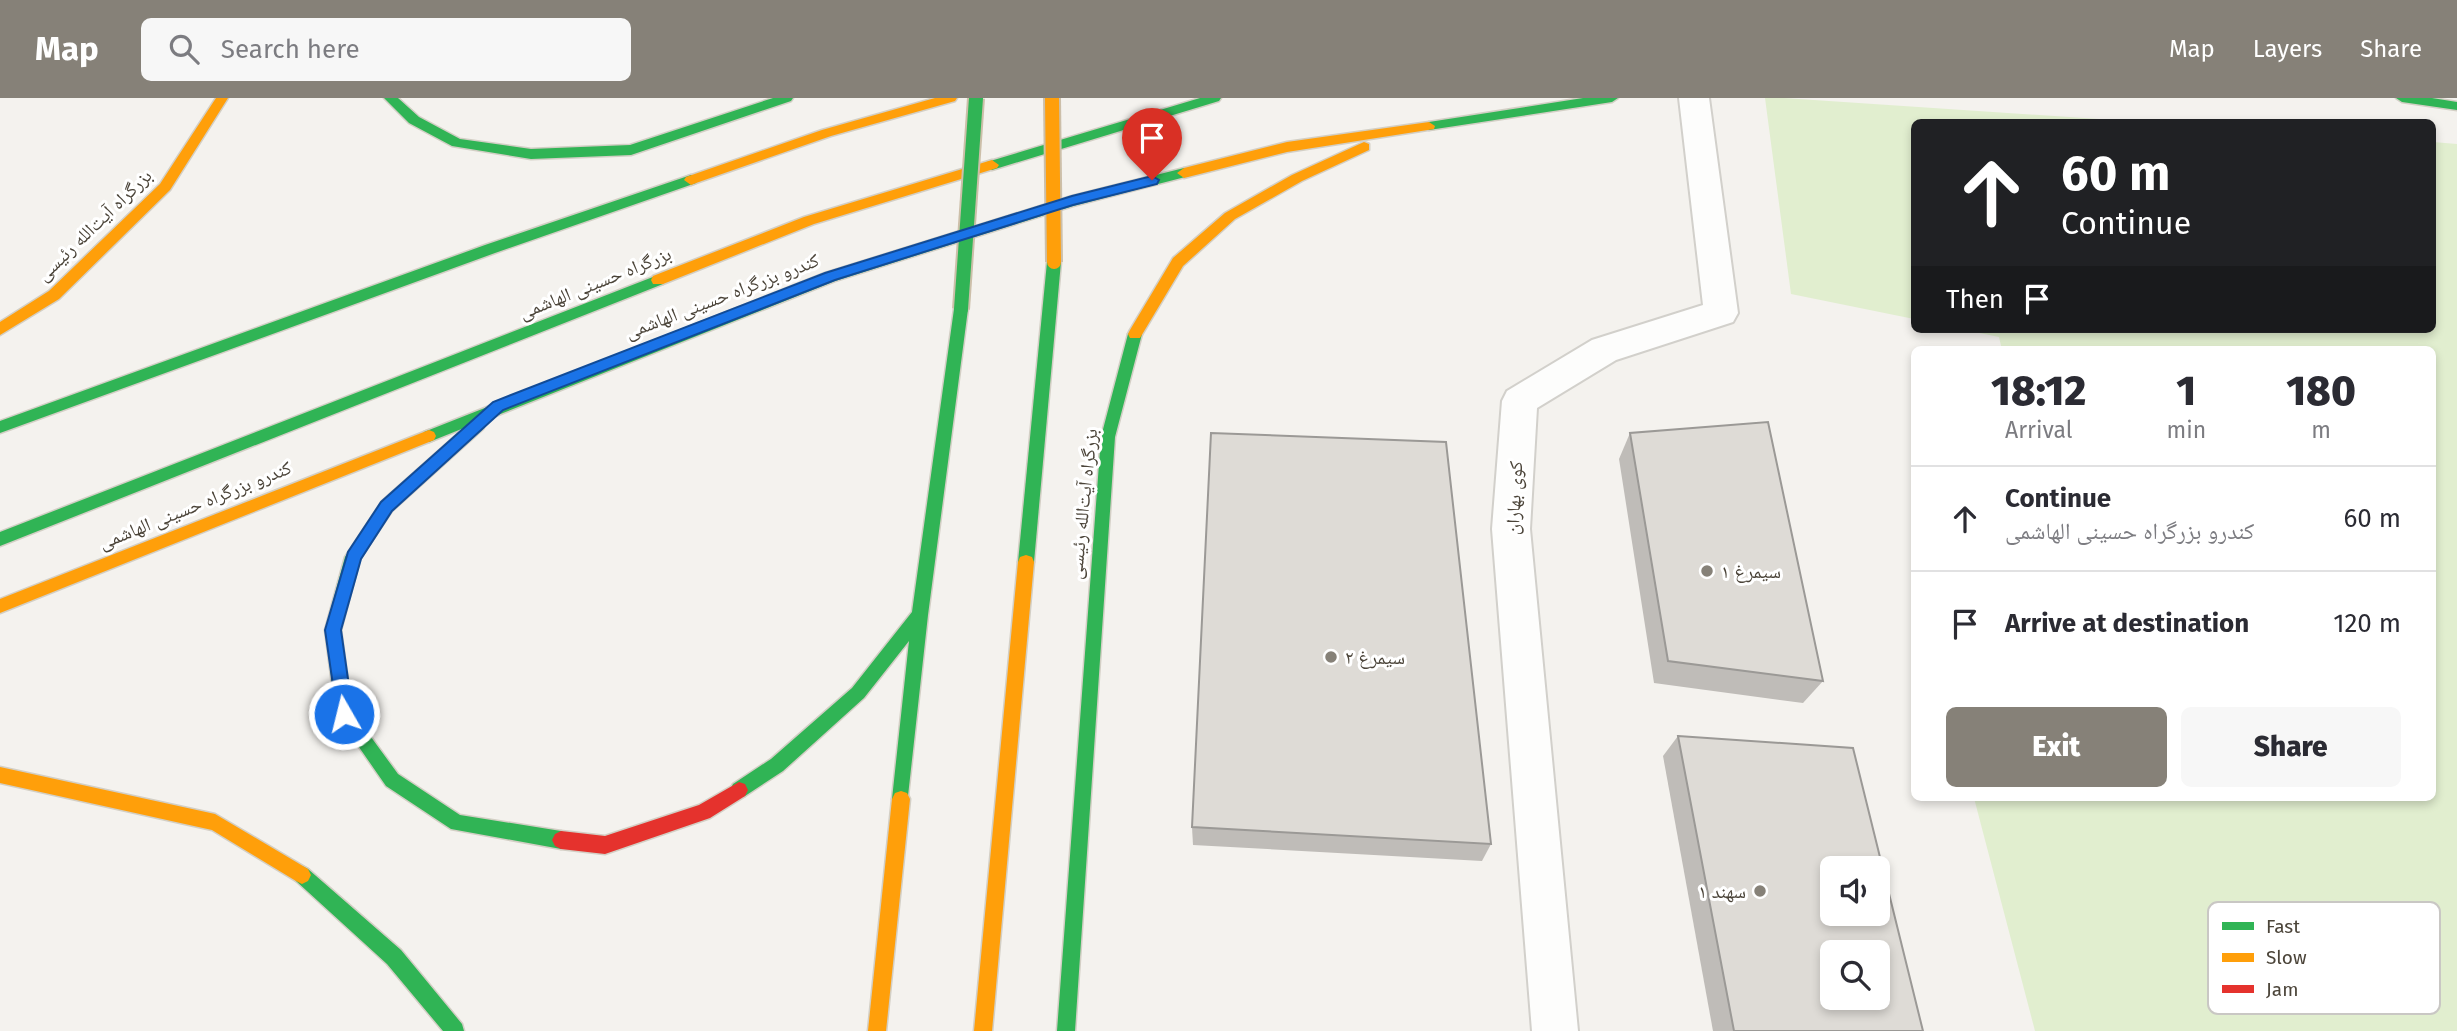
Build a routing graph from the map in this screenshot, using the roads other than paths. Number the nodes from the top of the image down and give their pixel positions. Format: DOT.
graph roads {
  1 [pos="222,98"];
  2 [pos="390,98"];
  3 [pos="787,98"];
  4 [pos="951,98"];
  5 [pos="976,98"];
  6 [pos="1052,98"];
  7 [pos="1215,98"];
  8 [pos="1612,98"];
  9 [pos="1694,98"];
  10 [pos="2402,98"];
  11 [pos="2457,106"];
  12 [pos="1407,127"];
  13 [pos="0,329"];
  14 [pos="498,406"];
  15 [pos="0,427"];
  16 [pos="0,539"];
  17 [pos="0,606"];
  18 [pos="920,615"];
  19 [pos="0,775"];
  20 [pos="455,1031"];
  21 [pos="877,1031"];
  22 [pos="983,1031"];
  23 [pos="1066,1031"];
  24 [pos="1555,1031"];
  1 -- 13 [label="main road, بزرگراه آیت‌الله رئیسی"];
  2 -- 3 [label="main road"];
  4 -- 15 [label="main road"];
  5 -- 18 [label="main road, bridge"];
  6 -- 22 [label="main road, bridge"];
  7 -- 16 [label="main road, بزرگراه حسینی الهاشمی"];
  8 -- 12 [label="main road, کندرو بزرگراه حسینی الهاشمی"];
  9 -- 24 [label="street, کوی بهاران"];
  10 -- 11 [label="main road"];
  12 -- 14 [label="main road, کندرو بزرگراه حسینی الهاشمی"];
  12 -- 23 [label="main road, بزرگراه آیت‌الله رئیسی"];
  14 -- 17 [label="main road, کندرو بزرگراه حسینی الهاشمی"];
  14 -- 18 [label="main road"];
  18 -- 21 [label="main road"];
  19 -- 20 [label="main road"];
}
